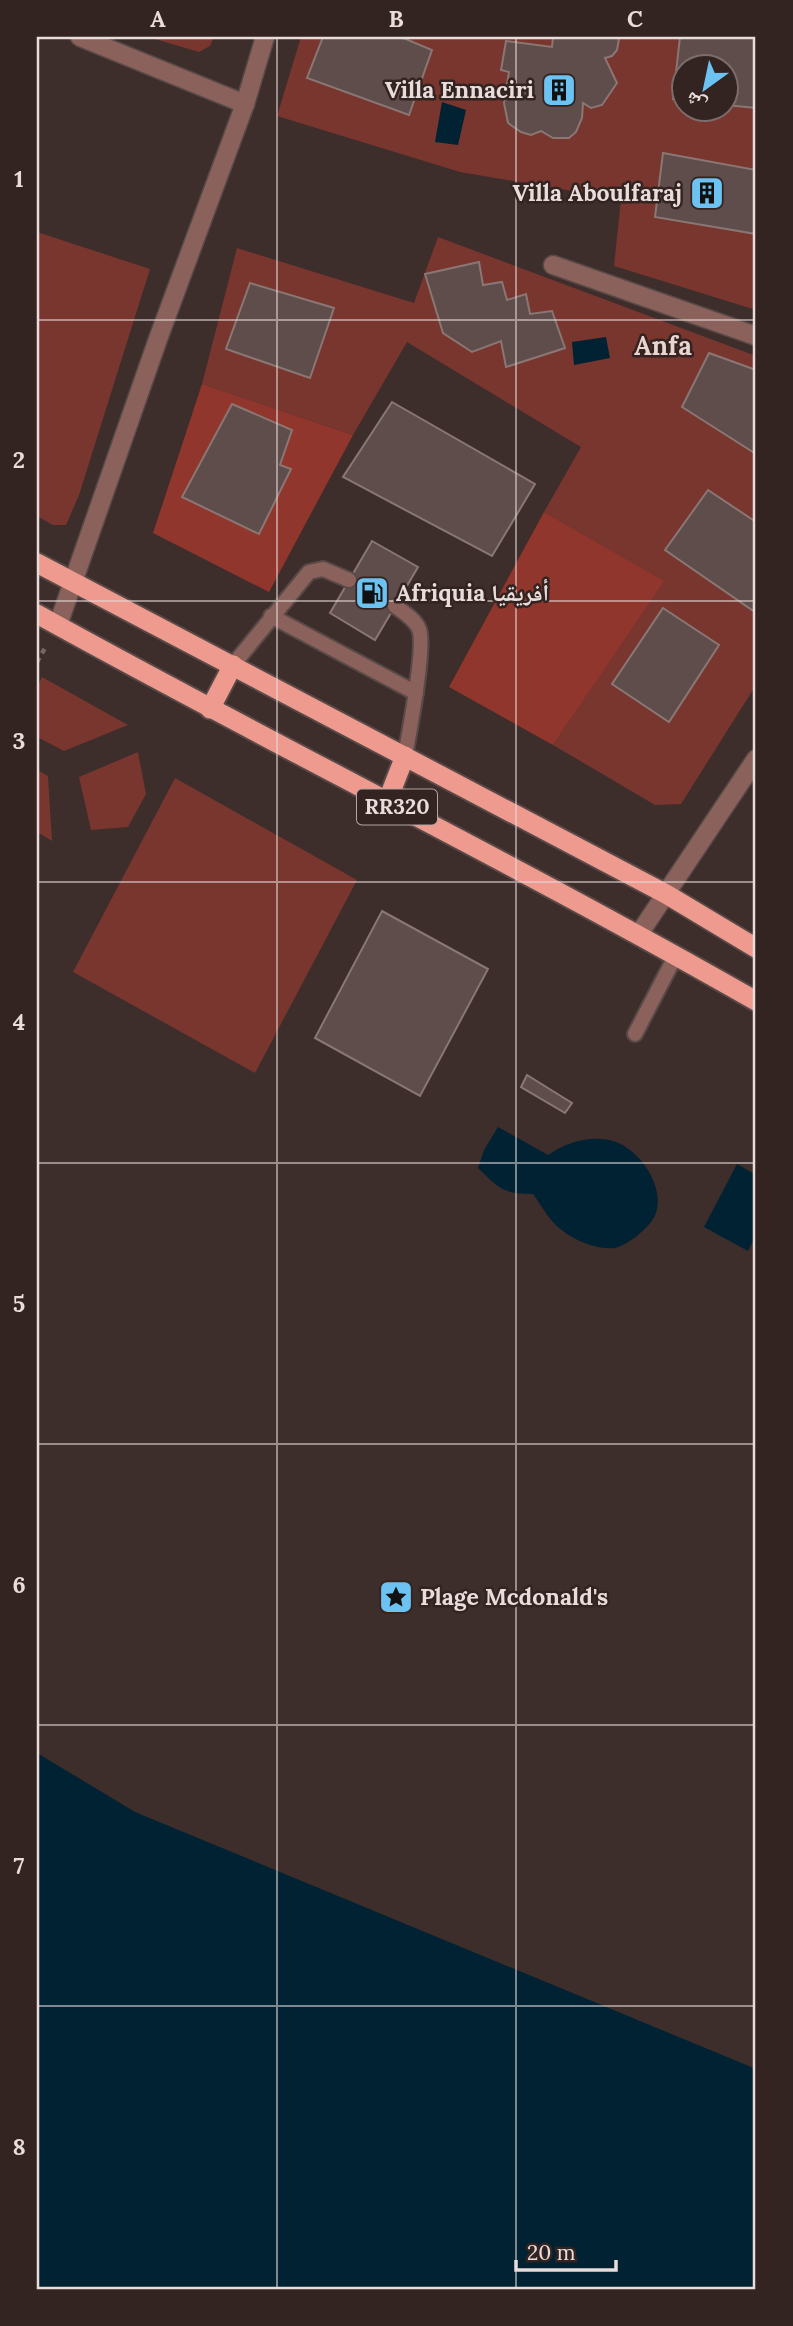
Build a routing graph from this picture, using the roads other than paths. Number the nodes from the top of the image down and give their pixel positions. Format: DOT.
graph roads {
  1 [pos="80,37"];
  2 [pos="265,37"];
  3 [pos="245,104"];
  4 [pos="553,265"];
  5 [pos="756,335"];
  6 [pos="37,563"];
  7 [pos="349,580"];
  8 [pos="74,583"];
  9 [pos="395,606"];
  10 [pos="37,614"];
  11 [pos="271,616"];
  12 [pos="58,625"];
  13 [pos="233,665"];
  14 [pos="416,693"];
  15 [pos="210,709"];
  16 [pos="405,756"];
  17 [pos="756,759"];
  18 [pos="387,802"];
  19 [pos="666,894"];
  20 [pos="639,934"];
  21 [pos="756,948"];
  22 [pos="676,955"];
  23 [pos="756,1001"];
  24 [pos="635,1034"];
  1 -- 3 [label="street"];
  2 -- 3 [label="street"];
  3 -- 8 [label="street"];
  4 -- 5 [label="street"];
  6 -- 8 [label="highway, RR320"];
  7 -- 11 [label="lane"];
  8 -- 12 [label="street"];
  8 -- 13 [label="highway, RR320"];
  9 -- 14 [label="lane"];
  10 -- 12 [label="highway, RR320"];
  11 -- 13 [label="lane"];
  11 -- 14 [label="lane"];
  12 -- 15 [label="highway, RR320"];
  13 -- 15 [label="highway"];
  13 -- 16 [label="highway, RR320"];
  14 -- 16 [label="lane"];
  15 -- 18 [label="highway, RR320"];
  16 -- 18 [label="highway"];
  16 -- 19 [label="highway, RR320"];
  17 -- 19 [label="street"];
  18 -- 20 [label="highway, RR320"];
  19 -- 20 [label="street"];
  19 -- 21 [label="highway, RR320"];
  20 -- 22 [label="highway, RR320"];
  22 -- 23 [label="highway, RR320"];
  22 -- 24 [label="lane"];
}
